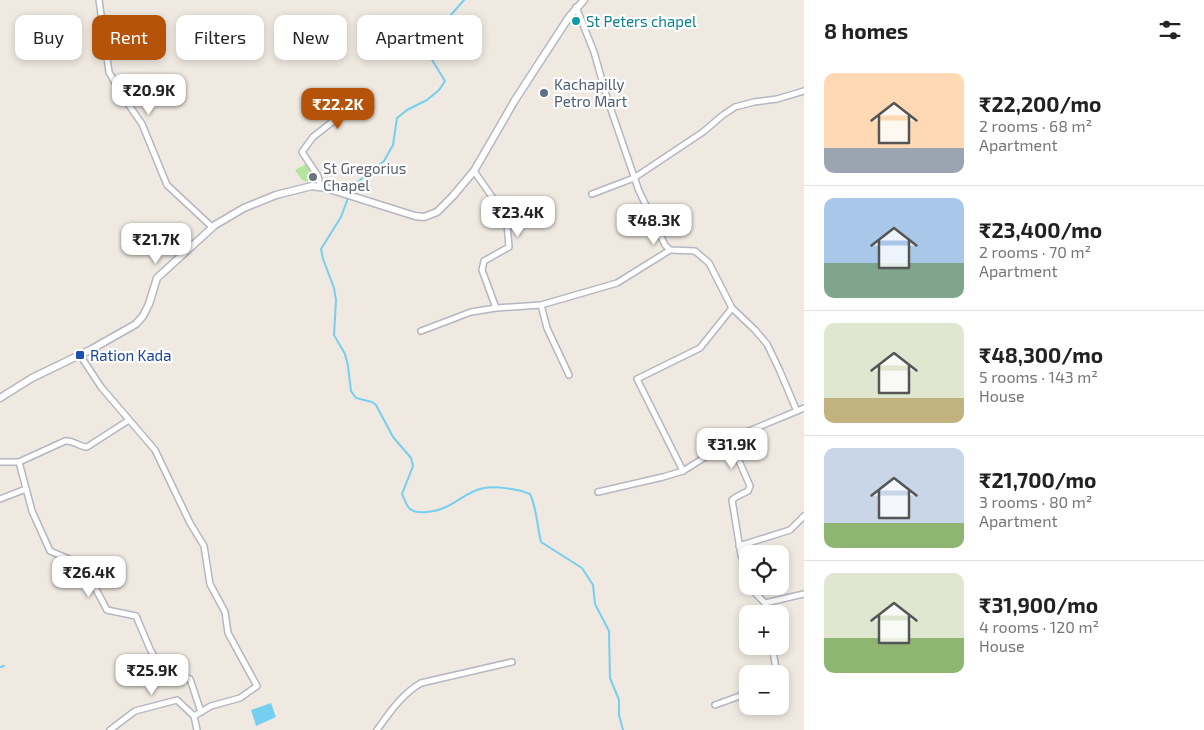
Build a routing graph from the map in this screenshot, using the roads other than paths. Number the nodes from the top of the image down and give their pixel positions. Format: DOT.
graph roads {
  1 [pos="99,0"];
  2 [pos="584,0"];
  3 [pos="576,7"];
  4 [pos="804,91"];
  5 [pos="350,108"];
  6 [pos="474,171"];
  7 [pos="634,178"];
  8 [pos="320,187"];
  9 [pos="592,194"];
  10 [pos="212,227"];
  11 [pos="670,250"];
  12 [pos="541,305"];
  13 [pos="496,308"];
  14 [pos="732,308"];
  15 [pos="421,332"];
  16 [pos="80,355"];
  17 [pos="570,375"];
  18 [pos="0,398"];
  19 [pos="804,408"];
  20 [pos="798,411"];
  21 [pos="129,420"];
  22 [pos="731,441"];
  23 [pos="0,462"];
  24 [pos="19,462"];
  25 [pos="683,471"];
  26 [pos="26,489"];
  27 [pos="598,492"];
  28 [pos="0,499"];
  29 [pos="804,516"];
  30 [pos="742,545"];
  31 [pos="739,546"];
  32 [pos="804,594"];
  33 [pos="757,595"];
  34 [pos="765,603"];
  35 [pos="512,662"];
  36 [pos="739,696"];
  37 [pos="715,705"];
  38 [pos="201,712"];
  39 [pos="194,716"];
  40 [pos="110,730"];
  41 [pos="197,730"];
  42 [pos="377,730"];
  1 -- 10 [label="street"];
  2 -- 3 [label="street"];
  3 -- 6 [label="street"];
  3 -- 7 [label="street"];
  4 -- 7 [label="street"];
  5 -- 8 [label="street"];
  6 -- 8 [label="street"];
  6 -- 13 [label="street"];
  7 -- 9 [label="street"];
  7 -- 11 [label="street"];
  8 -- 10 [label="street"];
  10 -- 16 [label="street"];
  11 -- 12 [label="street"];
  11 -- 14 [label="street"];
  12 -- 13 [label="street"];
  12 -- 17 [label="street"];
  13 -- 15 [label="street"];
  14 -- 20 [label="street"];
  14 -- 25 [label="street"];
  16 -- 18 [label="street"];
  16 -- 21 [label="street"];
  19 -- 20 [label="street"];
  20 -- 22 [label="street"];
  21 -- 24 [label="street"];
  21 -- 38 [label="street"];
  22 -- 25 [label="street"];
  22 -- 31 [label="street"];
  23 -- 24 [label="street"];
  24 -- 26 [label="street"];
  25 -- 27 [label="street"];
  26 -- 28 [label="street"];
  26 -- 38 [label="street"];
  29 -- 30 [label="street"];
  32 -- 34 [label="street"];
  33 -- 34 [label="street"];
  35 -- 42 [label="street"];
  36 -- 37 [label="street"];
  38 -- 39 [label="street"];
  39 -- 40 [label="street"];
  39 -- 41 [label="street"];
}
